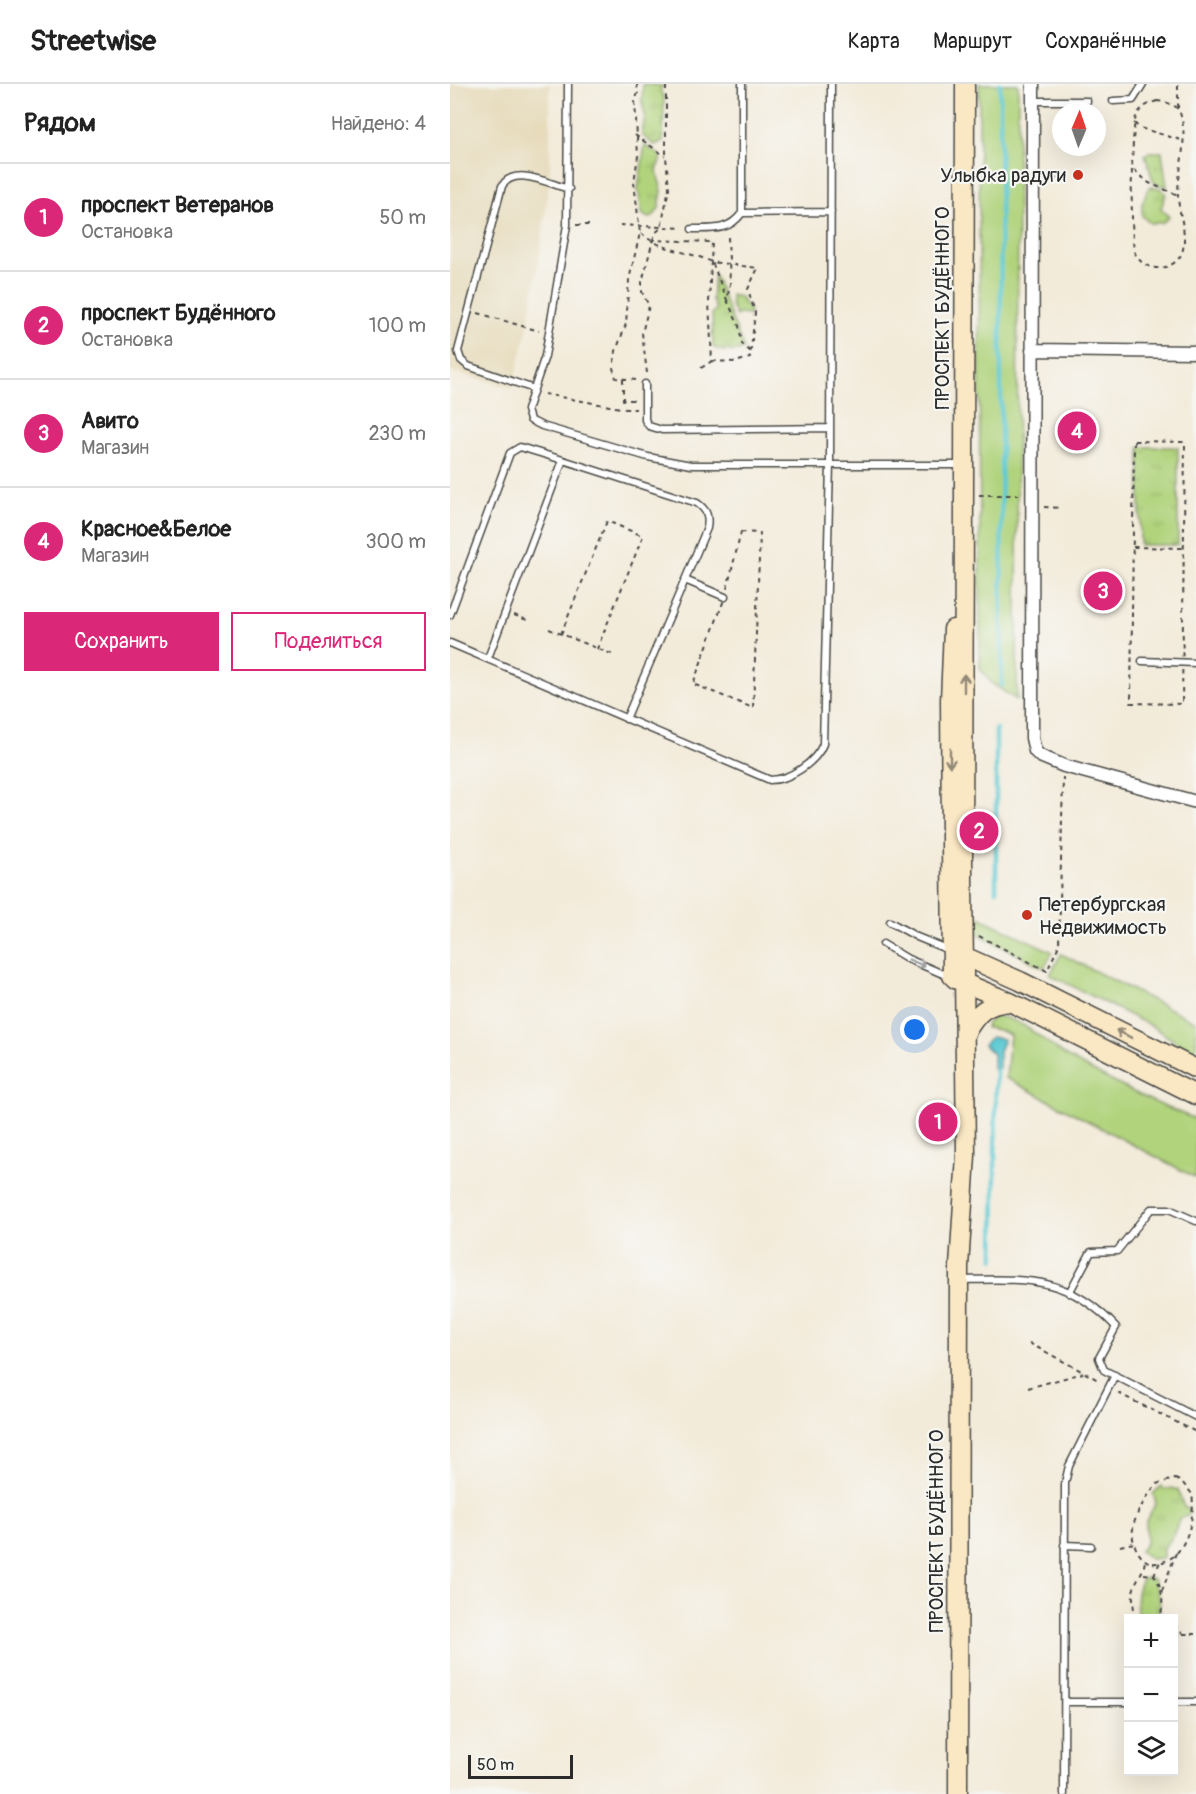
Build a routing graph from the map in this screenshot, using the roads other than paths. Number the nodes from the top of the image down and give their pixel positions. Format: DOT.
graph roads {
  1 [pos="568,84"];
  2 [pos="742,84"];
  3 [pos="831,84"];
  4 [pos="965,84"];
  5 [pos="1033,84"];
  6 [pos="1143,84"];
  7 [pos="1033,101"];
  8 [pos="1113,101"];
  9 [pos="1087,102"];
  10 [pos="569,189"];
  11 [pos="764,204"];
  12 [pos="831,212"];
  13 [pos="742,213"];
  14 [pos="764,213"];
  15 [pos="692,229"];
  16 [pos="1032,350"];
  17 [pos="1196,352"];
  18 [pos="645,384"];
  19 [pos="534,389"];
  20 [pos="830,428"];
  21 [pos="563,460"];
  22 [pos="830,464"];
  23 [pos="964,465"];
  24 [pos="685,580"];
  25 [pos="724,597"];
  26 [pos="450,615"];
  27 [pos="450,643"];
  28 [pos="488,658"];
  29 [pos="1142,661"];
  30 [pos="1196,663"];
  31 [pos="626,719"];
  32 [pos="1196,802"];
  33 [pos="890,922"];
  34 [pos="883,944"];
  35 [pos="957,953"];
  36 [pos="958,980"];
  37 [pos="1010,1002"];
  38 [pos="965,1034"];
  39 [pos="1196,1069"];
  40 [pos="1196,1095"];
  41 [pos="1196,1221"];
  42 [pos="959,1273"];
  43 [pos="1070,1293"];
  44 [pos="1115,1375"];
  45 [pos="1196,1417"];
  46 [pos="1064,1545"];
  47 [pos="1091,1546"];
  48 [pos="1065,1702"];
  49 [pos="1124,1702"];
  50 [pos="1178,1702"];
  51 [pos="1196,1702"];
  52 [pos="958,1794"];
  53 [pos="1064,1794"];
  1 -- 10 [label="lane"];
  2 -- 13 [label="lane"];
  3 -- 12 [label="lane"];
  4 -- 23 [label="street, ПРОСПЕКТ БУДЁННОГО"];
  5 -- 7 [label="street"];
  6 -- 8 [label="lane"];
  7 -- 9 [label="lane"];
  7 -- 16 [label="street"];
  10 -- 19 [label="lane"];
  10 -- 19 [label="lane"];
  11 -- 14 [label="lane"];
  12 -- 14 [label="lane"];
  12 -- 20 [label="lane"];
  13 -- 14 [label="lane"];
  13 -- 15 [label="lane"];
  16 -- 17 [label="street"];
  16 -- 32 [label="street"];
  18 -- 20 [label="lane"];
  19 -- 22 [label="lane"];
  20 -- 22 [label="lane"];
  21 -- 24 [label="lane"];
  21 -- 26 [label="lane"];
  21 -- 28 [label="lane"];
  22 -- 23 [label="lane"];
  22 -- 31 [label="lane"];
  23 -- 35 [label="street, ПРОСПЕКТ БУДЁННОГО"];
  24 -- 25 [label="lane"];
  24 -- 31 [label="lane"];
  27 -- 28 [label="lane"];
  28 -- 31 [label="lane"];
  29 -- 30 [label="lane"];
  33 -- 35 [label="lane"];
  34 -- 36 [label="lane, one-way"];
  35 -- 36 [label="street, ПРОСПЕКТ БУДЁННОГО"];
  39 -- 35 [label="street, one-way"];
  36 -- 37 [label="street"];
  36 -- 38 [label="street, ПРОСПЕКТ БУДЁННОГО"];
  36 -- 42 [label="street, ПРОСПЕКТ БУДЁННОГО"];
  37 -- 38 [label="street"];
  37 -- 40 [label="street"];
  38 -- 42 [label="street, ПРОСПЕКТ БУДЁННОГО"];
  41 -- 43 [label="lane"];
  42 -- 43 [label="lane"];
  42 -- 52 [label="street, ПРОСПЕКТ БУДЁННОГО"];
  43 -- 44 [label="lane"];
  44 -- 45 [label="lane"];
  44 -- 46 [label="lane"];
  46 -- 47 [label="lane"];
  46 -- 48 [label="lane"];
  48 -- 49 [label="lane"];
  48 -- 53 [label="lane"];
  50 -- 51 [label="lane"];
}
